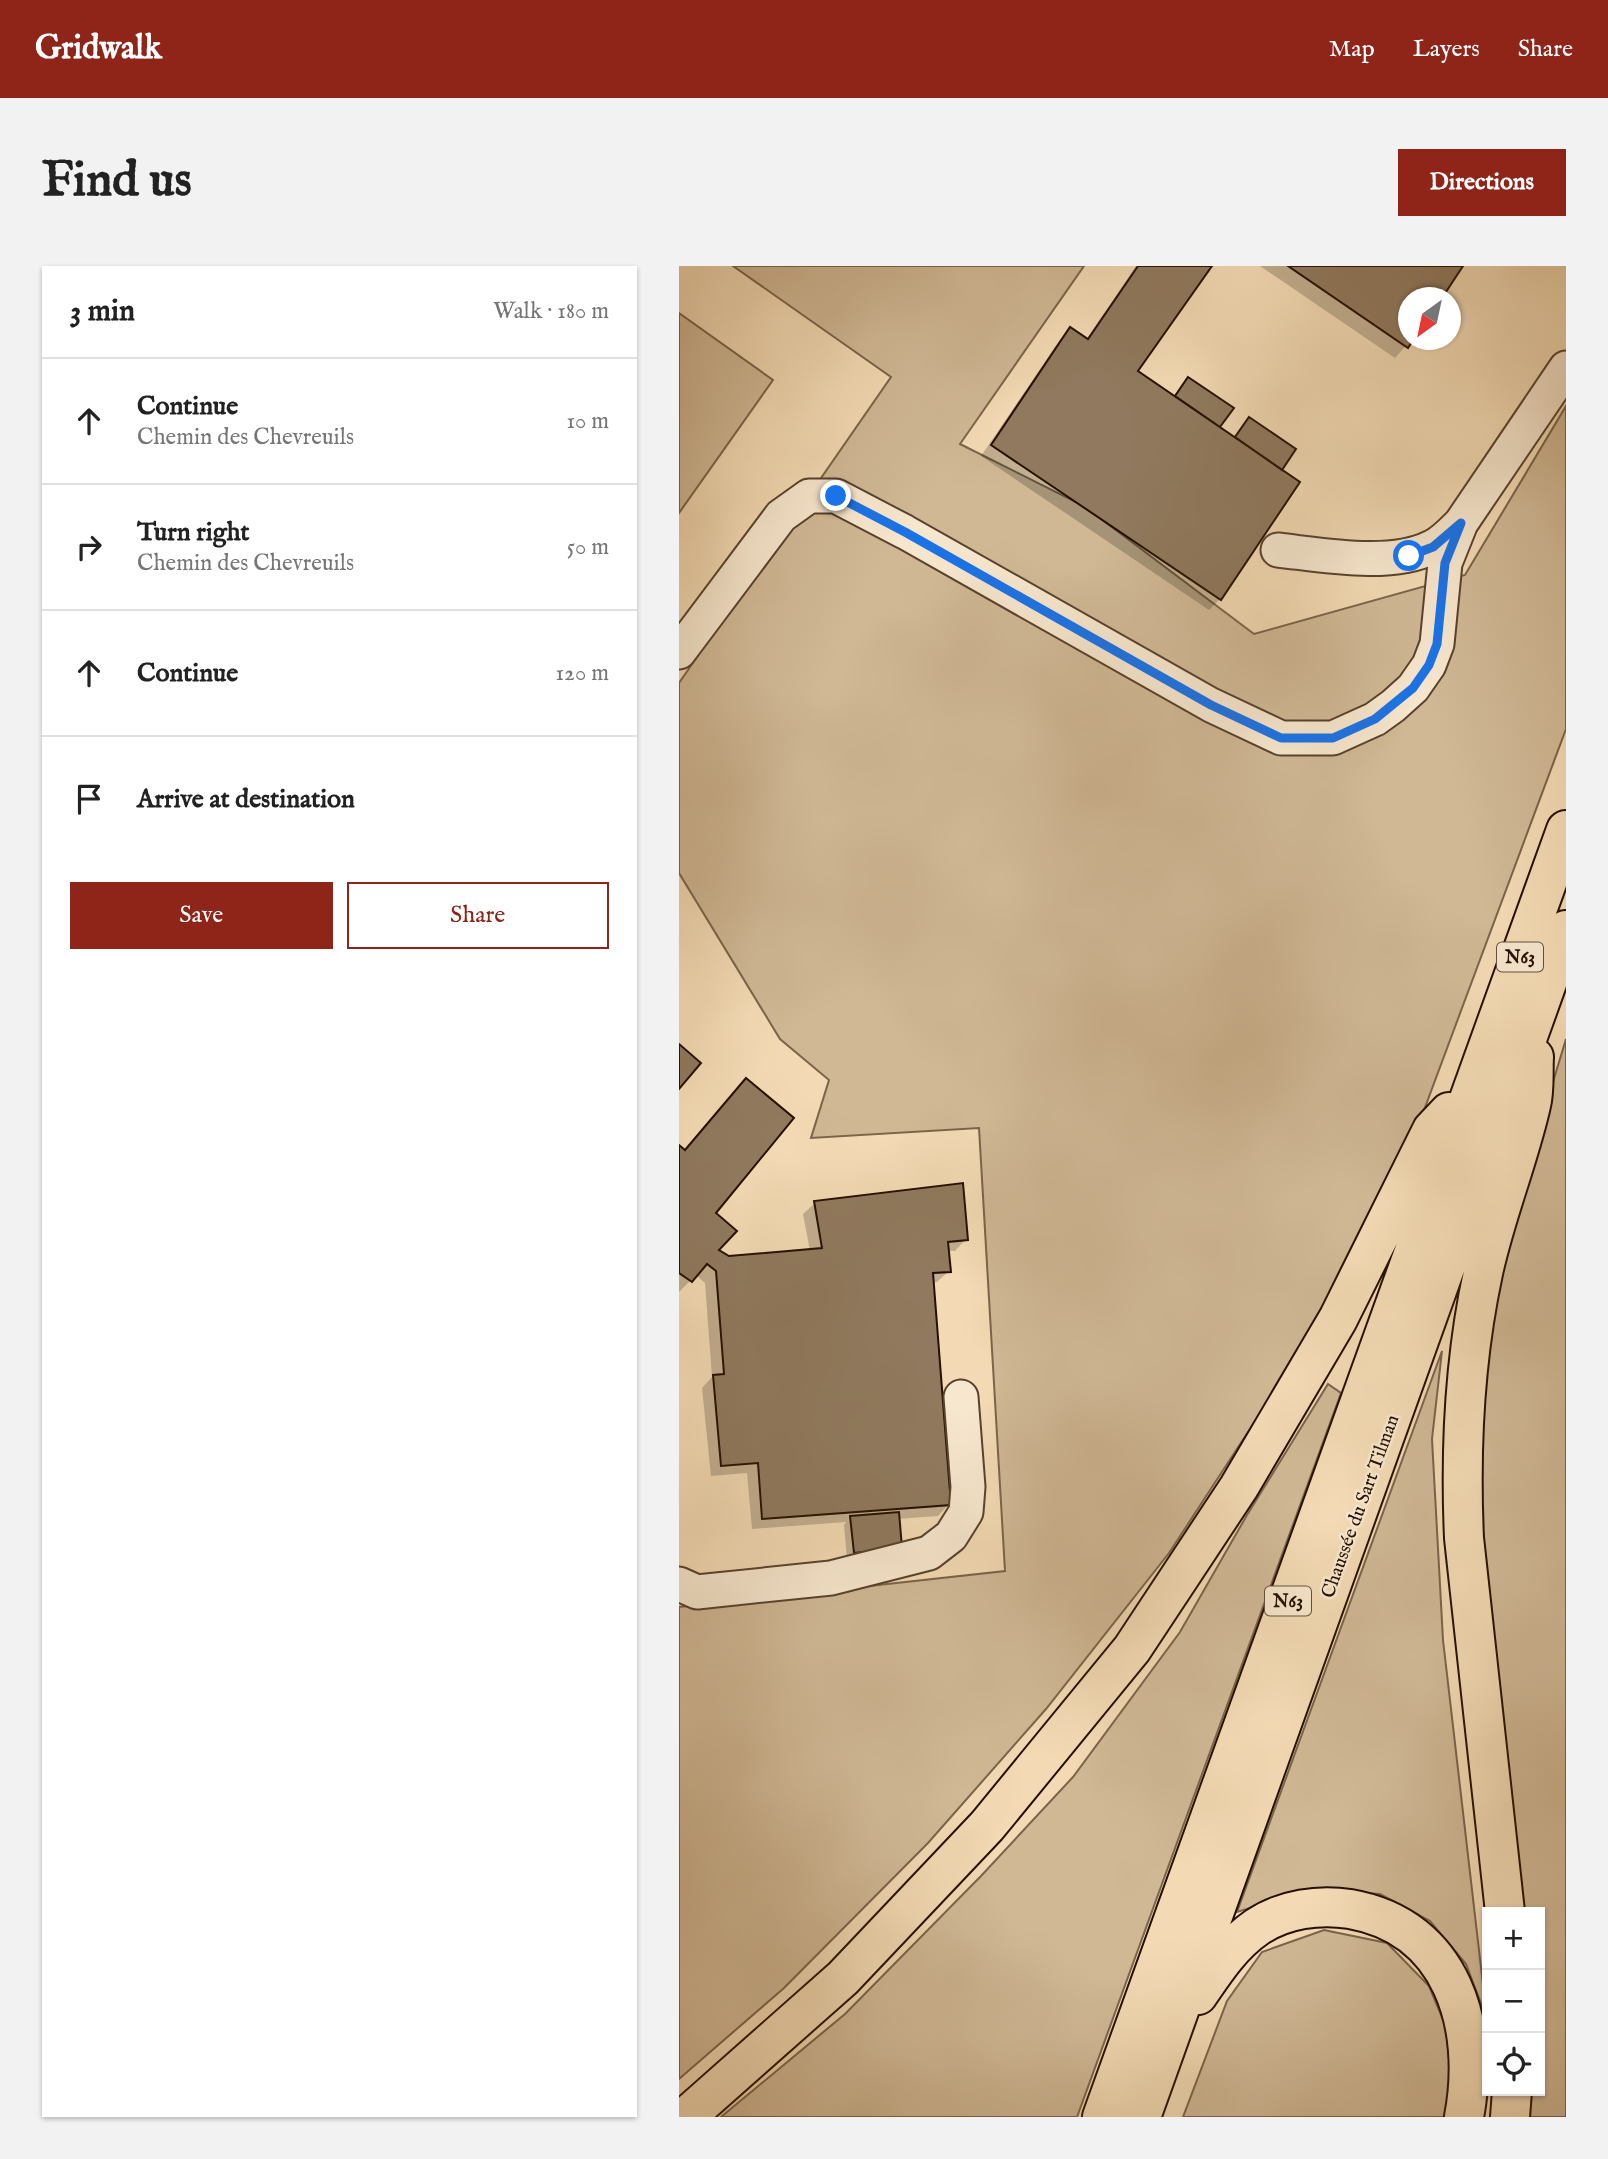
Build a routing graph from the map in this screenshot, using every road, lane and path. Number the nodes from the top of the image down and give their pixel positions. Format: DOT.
graph roads {
  1 [pos="1566,368"];
  2 [pos="1461,523"];
  3 [pos="1277,550"];
  4 [pos="679,652"];
  5 [pos="1566,830"];
  6 [pos="1566,930"];
  7 [pos="1535,1014"];
  8 [pos="1474,1084"];
  9 [pos="961,1397"];
  10 [pos="679,1584"];
  11 [pos="1504,1907"];
  12 [pos="1170,2037"];
  13 [pos="1512,2096"];
  14 [pos="686,2117"];
  15 [pos="1102,2117"];
  16 [pos="1141,2117"];
  17 [pos="1464,2117"];
  18 [pos="1510,2117"];
  1 -- 2 [label="lane"];
  2 -- 3 [label="lane"];
  2 -- 4 [label="lane"];
  5 -- 8 [label="highway, N63"];
  6 -- 7 [label="highway, N63"];
  7 -- 11 [label="highway"];
  7 -- 12 [label="highway, Chaussée du Sart Tilman / N63"];
  8 -- 14 [label="highway"];
  8 -- 15 [label="highway, Chaussée du Sart Tilman / N63"];
  9 -- 10 [label="lane"];
  12 -- 16 [label="highway, Chaussée du Sart Tilman / N63"];
  12 -- 17 [label="highway"];
  13 -- 18 [label="highway"];
}
